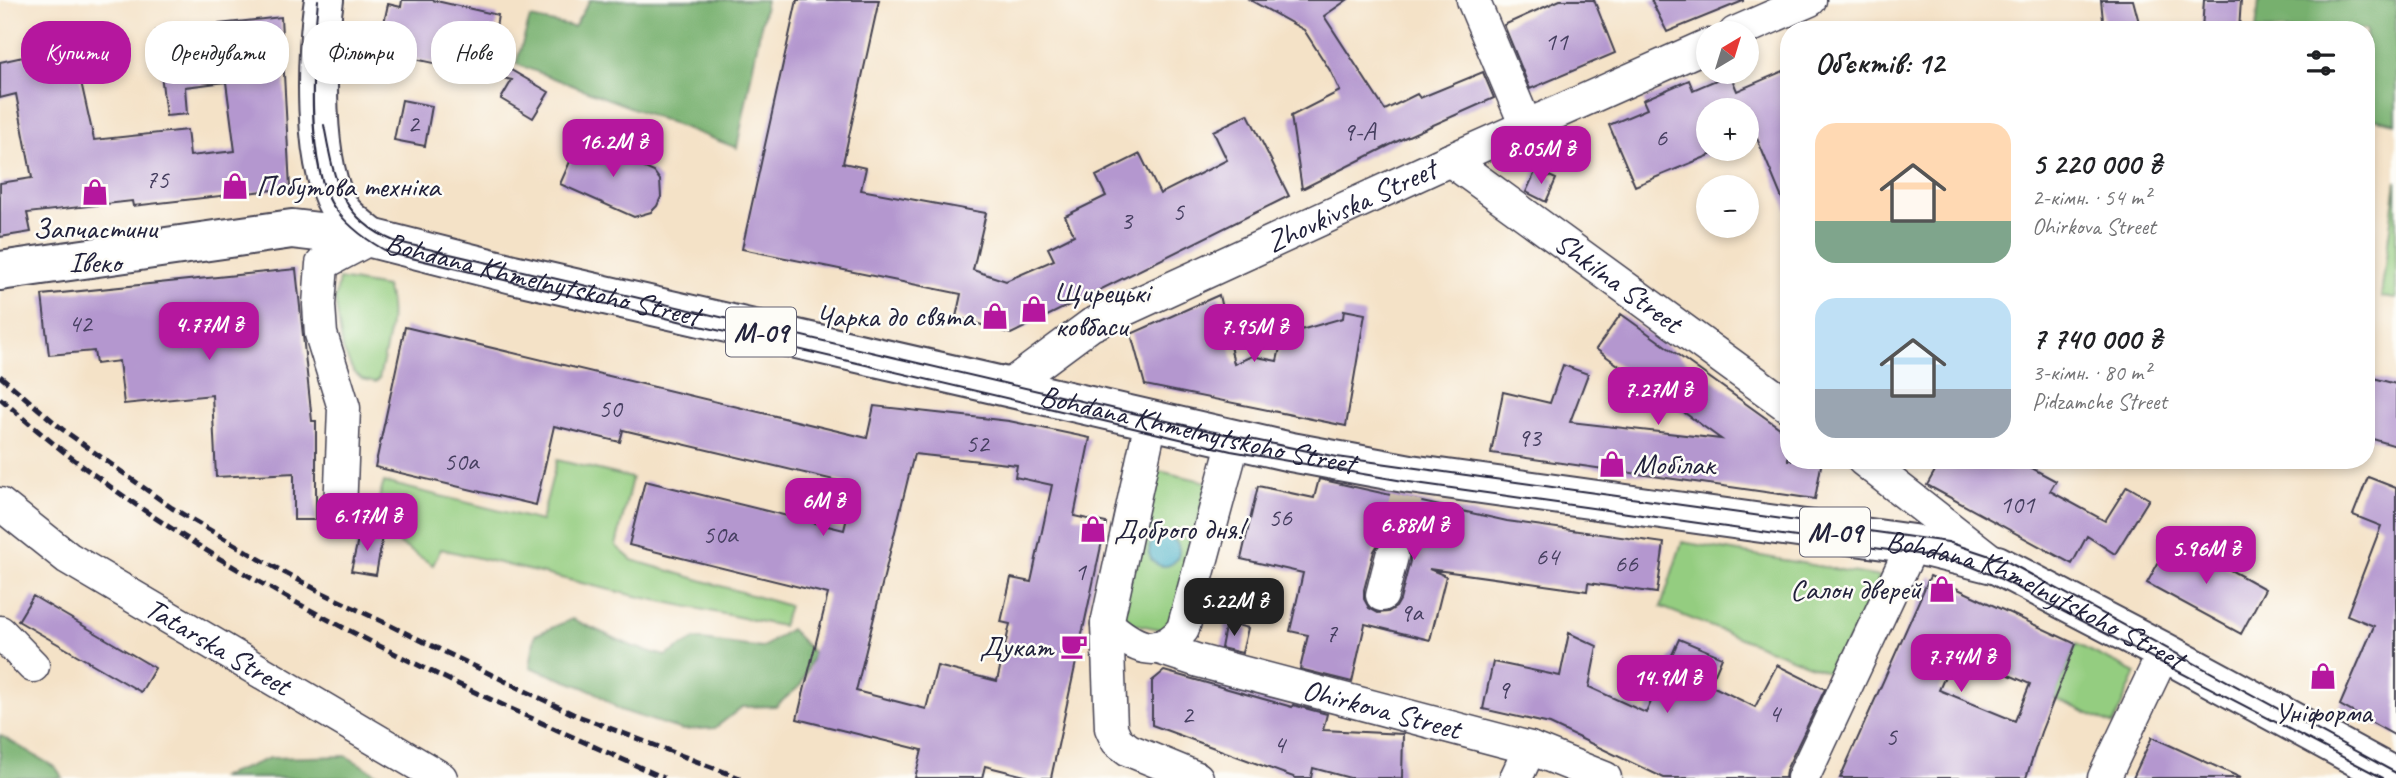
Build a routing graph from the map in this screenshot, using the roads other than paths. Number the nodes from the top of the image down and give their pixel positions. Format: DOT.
graph roads {
  1 [pos="324,0"];
  2 [pos="1473,0"];
  3 [pos="1810,0"];
  4 [pos="1759,22"];
  5 [pos="1696,50"];
  6 [pos="1526,126"];
  7 [pos="1450,160"];
  8 [pos="371,238"];
  9 [pos="0,271"];
  10 [pos="1006,388"];
  11 [pos="1780,400"];
  12 [pos="1152,421"];
  13 [pos="1234,440"];
  14 [pos="1902,471"];
  15 [pos="0,504"];
  16 [pos="340,512"];
  17 [pos="1913,544"];
  18 [pos="1392,556"];
  19 [pos="1997,565"];
  20 [pos="1382,595"];
  21 [pos="1107,624"];
  22 [pos="0,632"];
  23 [pos="1156,648"];
  24 [pos="2164,652"];
  25 [pos="33,666"];
  26 [pos="1530,748"];
  27 [pos="2389,776"];
  28 [pos="441,778"];
  29 [pos="1197,778"];
  30 [pos="1516,778"];
  31 [pos="1605,778"];
  32 [pos="1803,778"];
  33 [pos="2104,778"];
  1 -- 8 [label="main road, М-09"];
  2 -- 6 [label="street"];
  3 -- 4 [label="street"];
  5 -- 6 [label="street, Zhovkivska Street"];
  6 -- 7 [label="street, Zhovkivska Street"];
  7 -- 10 [label="street, Zhovkivska Street"];
  7 -- 11 [label="street, Shkilna Street"];
  8 -- 9 [label="main road, Bohdana Khmelnytskoho Street"];
  8 -- 10 [label="main road, Bohdana Khmelnytskoho Street / М-09"];
  8 -- 16 [label="street"];
  10 -- 12 [label="main road, Bohdana Khmelnytskoho Street / М-09"];
  12 -- 13 [label="main road, Bohdana Khmelnytskoho Street / М-09"];
  12 -- 21 [label="street"];
  13 -- 17 [label="main road, Bohdana Khmelnytskoho Street / М-09"];
  13 -- 23 [label="street"];
  14 -- 19 [label="street"];
  15 -- 28 [label="street, Tatarska Street"];
  17 -- 19 [label="main road, Bohdana Khmelnytskoho Street / М-09"];
  17 -- 32 [label="street"];
  18 -- 20 [label="street"];
  19 -- 24 [label="main road, Bohdana Khmelnytskoho Street / М-09"];
  21 -- 23 [label="street, Ohirkova Street"];
  21 -- 29 [label="street"];
  22 -- 25 [label="street"];
  23 -- 26 [label="street, Ohirkova Street"];
  24 -- 27 [label="main road, Bohdana Khmelnytskoho Street / М-09"];
  24 -- 33 [label="street"];
  26 -- 30 [label="street"];
  26 -- 31 [label="street, Ohirkova Street"];
}
